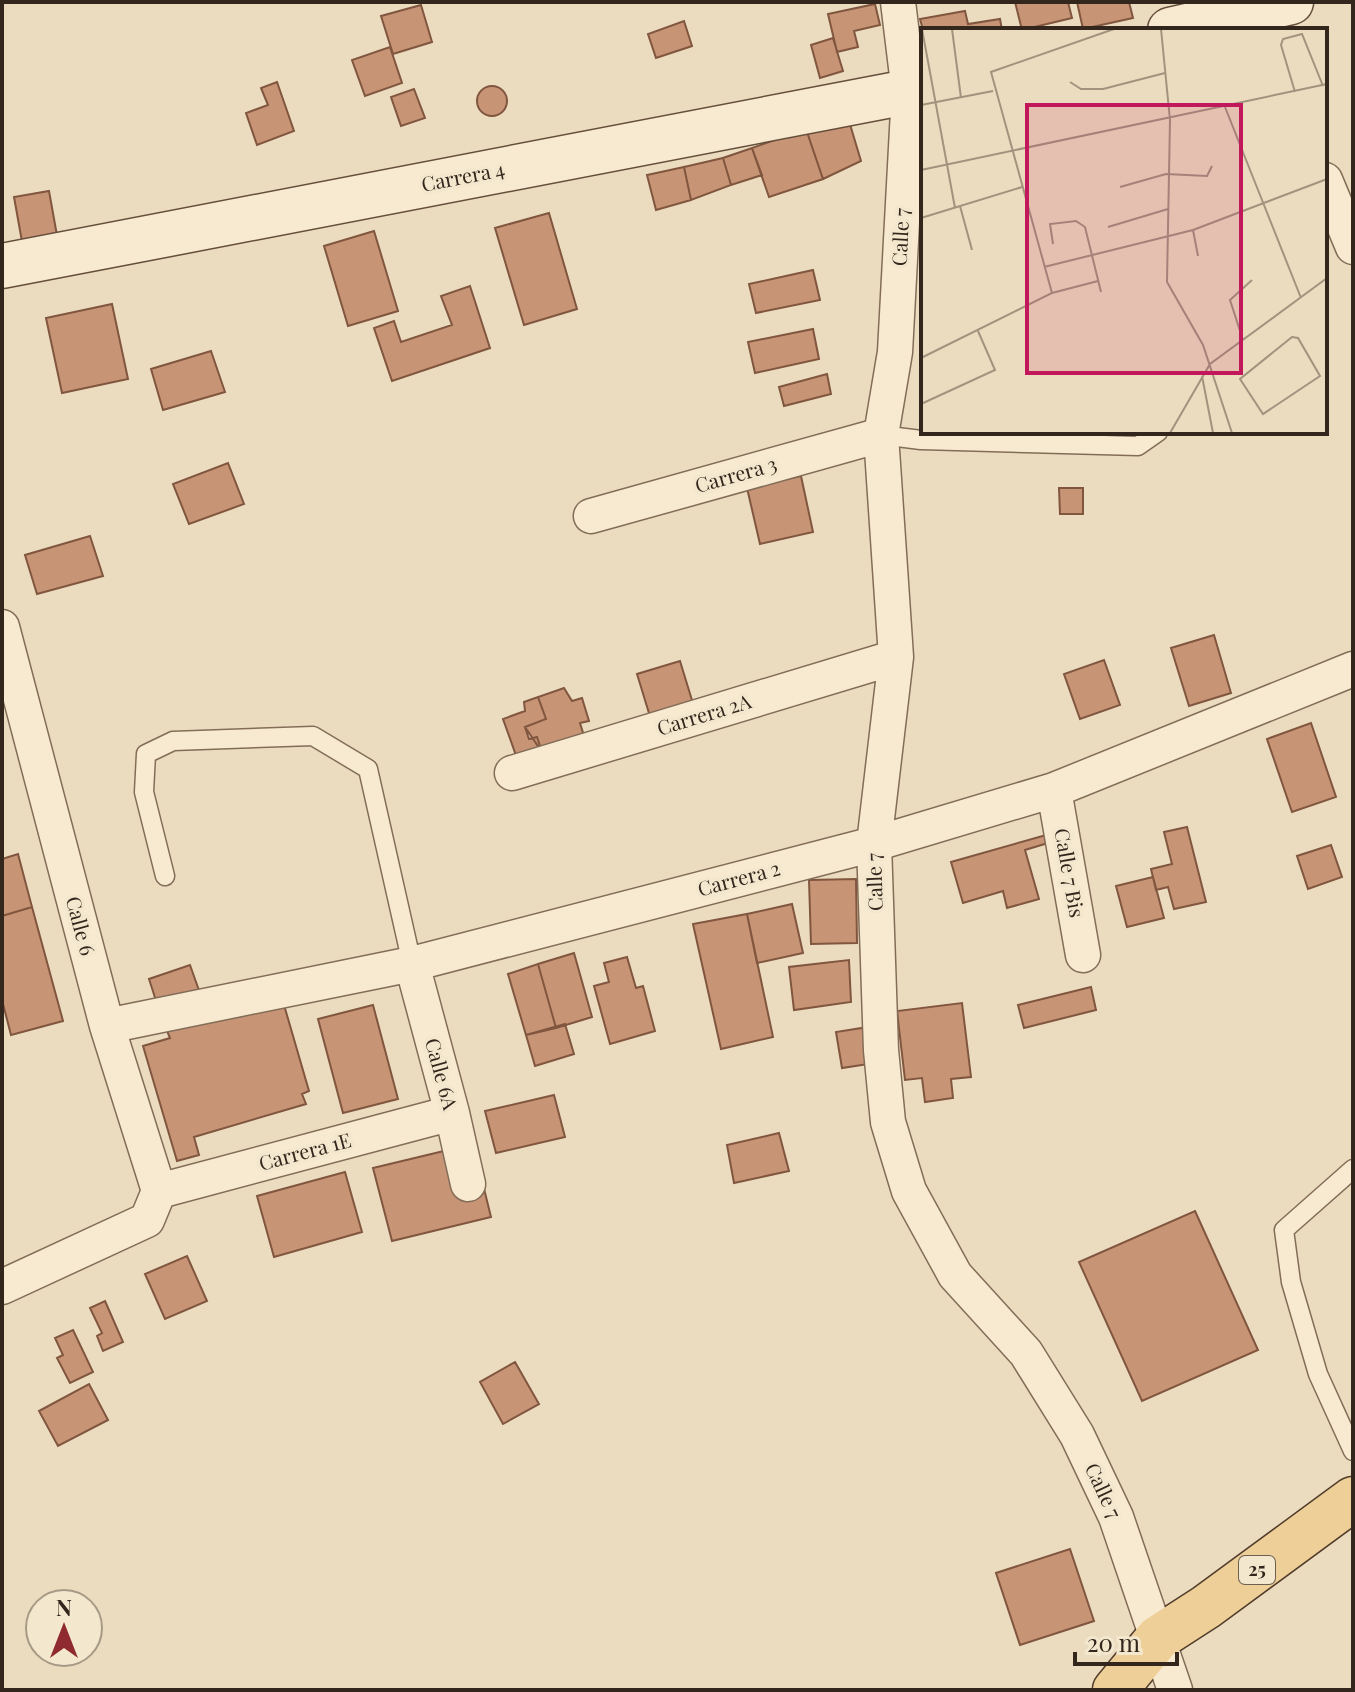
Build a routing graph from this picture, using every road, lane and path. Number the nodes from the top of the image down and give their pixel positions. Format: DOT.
graph roads {
  1 [pos="898,2"];
  2 [pos="1269,14"];
  3 [pos="1182,28"];
  4 [pos="916,91"];
  5 [pos="1327,185"];
  6 [pos="1353,247"];
  7 [pos="2,266"];
  8 [pos="1155,434"];
  9 [pos="881,435"];
  10 [pos="591,516"];
  11 [pos="2,627"];
  12 [pos="896,657"];
  13 [pos="1353,669"];
  14 [pos="512,773"];
  15 [pos="1054,790"];
  16 [pos="874,844"];
  17 [pos="165,876"];
  18 [pos="1083,955"];
  19 [pos="412,964"];
  20 [pos="107,1026"];
  21 [pos="452,1113"];
  22 [pos="1353,1169"];
  23 [pos="468,1184"];
  24 [pos="153,1205"];
  25 [pos="2,1287"];
  26 [pos="1353,1451"];
  27 [pos="1353,1499"];
  28 [pos="1158,1638"];
  29 [pos="1115,1690"];
  30 [pos="1175,1690"];
  1 -- 4 [label="street, Calle 7"];
  2 -- 3 [label="street"];
  4 -- 7 [label="street, Carrera 4"];
  4 -- 9 [label="street, Calle 7"];
  5 -- 6 [label="street"];
  8 -- 9 [label="lane"];
  9 -- 10 [label="street, Carrera 3"];
  9 -- 12 [label="street, Calle 7"];
  11 -- 20 [label="street, Calle 6"];
  12 -- 14 [label="street, Carrera 2A"];
  12 -- 16 [label="street, Calle 7"];
  13 -- 15 [label="street, Carrera 2"];
  15 -- 16 [label="street, Carrera 2"];
  15 -- 18 [label="street, Calle 7 Bis"];
  16 -- 19 [label="street, Carrera 2"];
  16 -- 28 [label="street, Calle 7"];
  17 -- 19 [label="lane"];
  19 -- 20 [label="street, Carrera 2"];
  19 -- 21 [label="street, Calle 6A"];
  20 -- 24 [label="street, Calle 6"];
  21 -- 23 [label="street, Calle 6A"];
  21 -- 24 [label="street, Carrera 1E"];
  22 -- 26 [label="lane"];
  24 -- 25 [label="street, Carrera 1E"];
  27 -- 28 [label="main road, 25"];
  28 -- 29 [label="main road, 25"];
  28 -- 30 [label="street, Calle 7"];
}
